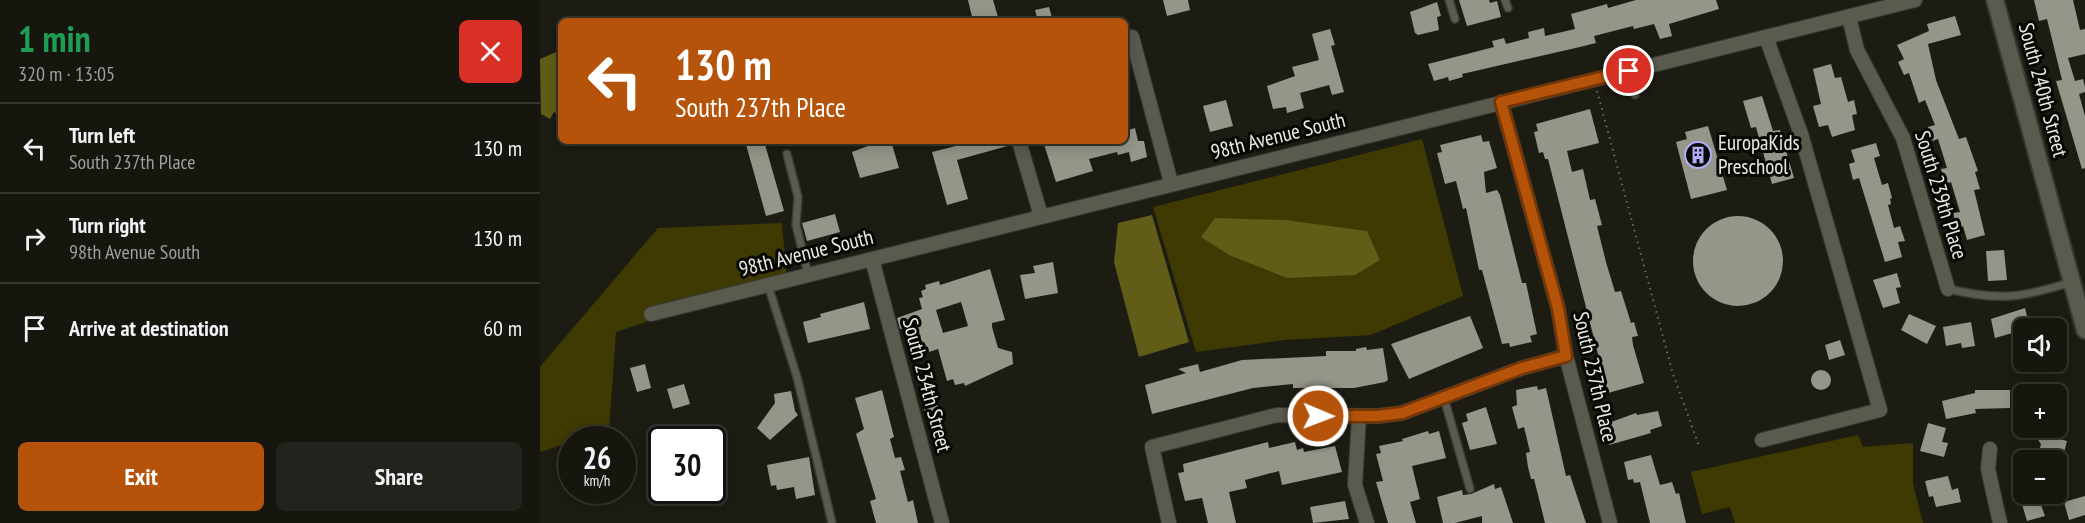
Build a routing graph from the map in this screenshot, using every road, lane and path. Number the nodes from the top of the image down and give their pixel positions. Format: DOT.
graph roads {
  1 [pos="1449,0"];
  2 [pos="1505,0"];
  3 [pos="1915,0"];
  4 [pos="1995,0"];
  5 [pos="1508,8"];
  6 [pos="1849,17"];
  7 [pos="1455,19"];
  8 [pos="1132,37"];
  9 [pos="1766,38"];
  10 [pos="1629,71"];
  11 [pos="1594,80"];
  12 [pos="1635,95"];
  13 [pos="1501,102"];
  14 [pos="1020,144"];
  15 [pos="788,154"];
  16 [pos="1171,183"];
  17 [pos="1041,216"];
  18 [pos="872,259"];
  19 [pos="808,274"];
  20 [pos="2072,282"];
  21 [pos="768,285"];
  22 [pos="1948,289"];
  23 [pos="651,314"];
  24 [pos="2085,330"];
  25 [pos="1566,356"];
  26 [pos="1444,398"];
  27 [pos="1359,416"];
  28 [pos="1761,440"];
  29 [pos="1699,446"];
  30 [pos="1990,449"];
  31 [pos="1470,489"];
  32 [pos="832,523"];
  33 [pos="942,523"];
  34 [pos="1169,523"];
  35 [pos="1367,523"];
  36 [pos="1610,523"];
  37 [pos="2000,523"];
  1 -- 7 [label="lane"];
  2 -- 5 [label="lane"];
  3 -- 6 [label="street, 98th Avenue South"];
  4 -- 20 [label="main road, South 240th Street"];
  6 -- 9 [label="street, 98th Avenue South"];
  6 -- 22 [label="street, South 239th Place"];
  8 -- 16 [label="street"];
  9 -- 10 [label="street, 98th Avenue South"];
  9 -- 28 [label="street"];
  10 -- 11 [label="street, 98th Avenue South"];
  10 -- 12 [label="lane"];
  11 -- 13 [label="street, 98th Avenue South"];
  11 -- 29 [label="path"];
  13 -- 16 [label="street, 98th Avenue South"];
  13 -- 25 [label="street, South 237th Place"];
  14 -- 17 [label="street"];
  15 -- 19 [label="lane"];
  16 -- 17 [label="street, 98th Avenue South"];
  17 -- 18 [label="street, 98th Avenue South"];
  18 -- 19 [label="street, 98th Avenue South"];
  18 -- 33 [label="street, South 234th Street"];
  19 -- 21 [label="street, 98th Avenue South"];
  20 -- 22 [label="lane"];
  20 -- 24 [label="main road, South 240th Street"];
  21 -- 23 [label="street, 98th Avenue South"];
  21 -- 32 [label="lane"];
  25 -- 26 [label="street"];
  25 -- 36 [label="street, South 237th Place"];
  26 -- 27 [label="street"];
  26 -- 31 [label="lane"];
  27 -- 34 [label="street"];
  27 -- 35 [label="street"];
  30 -- 37 [label="street"];
}
